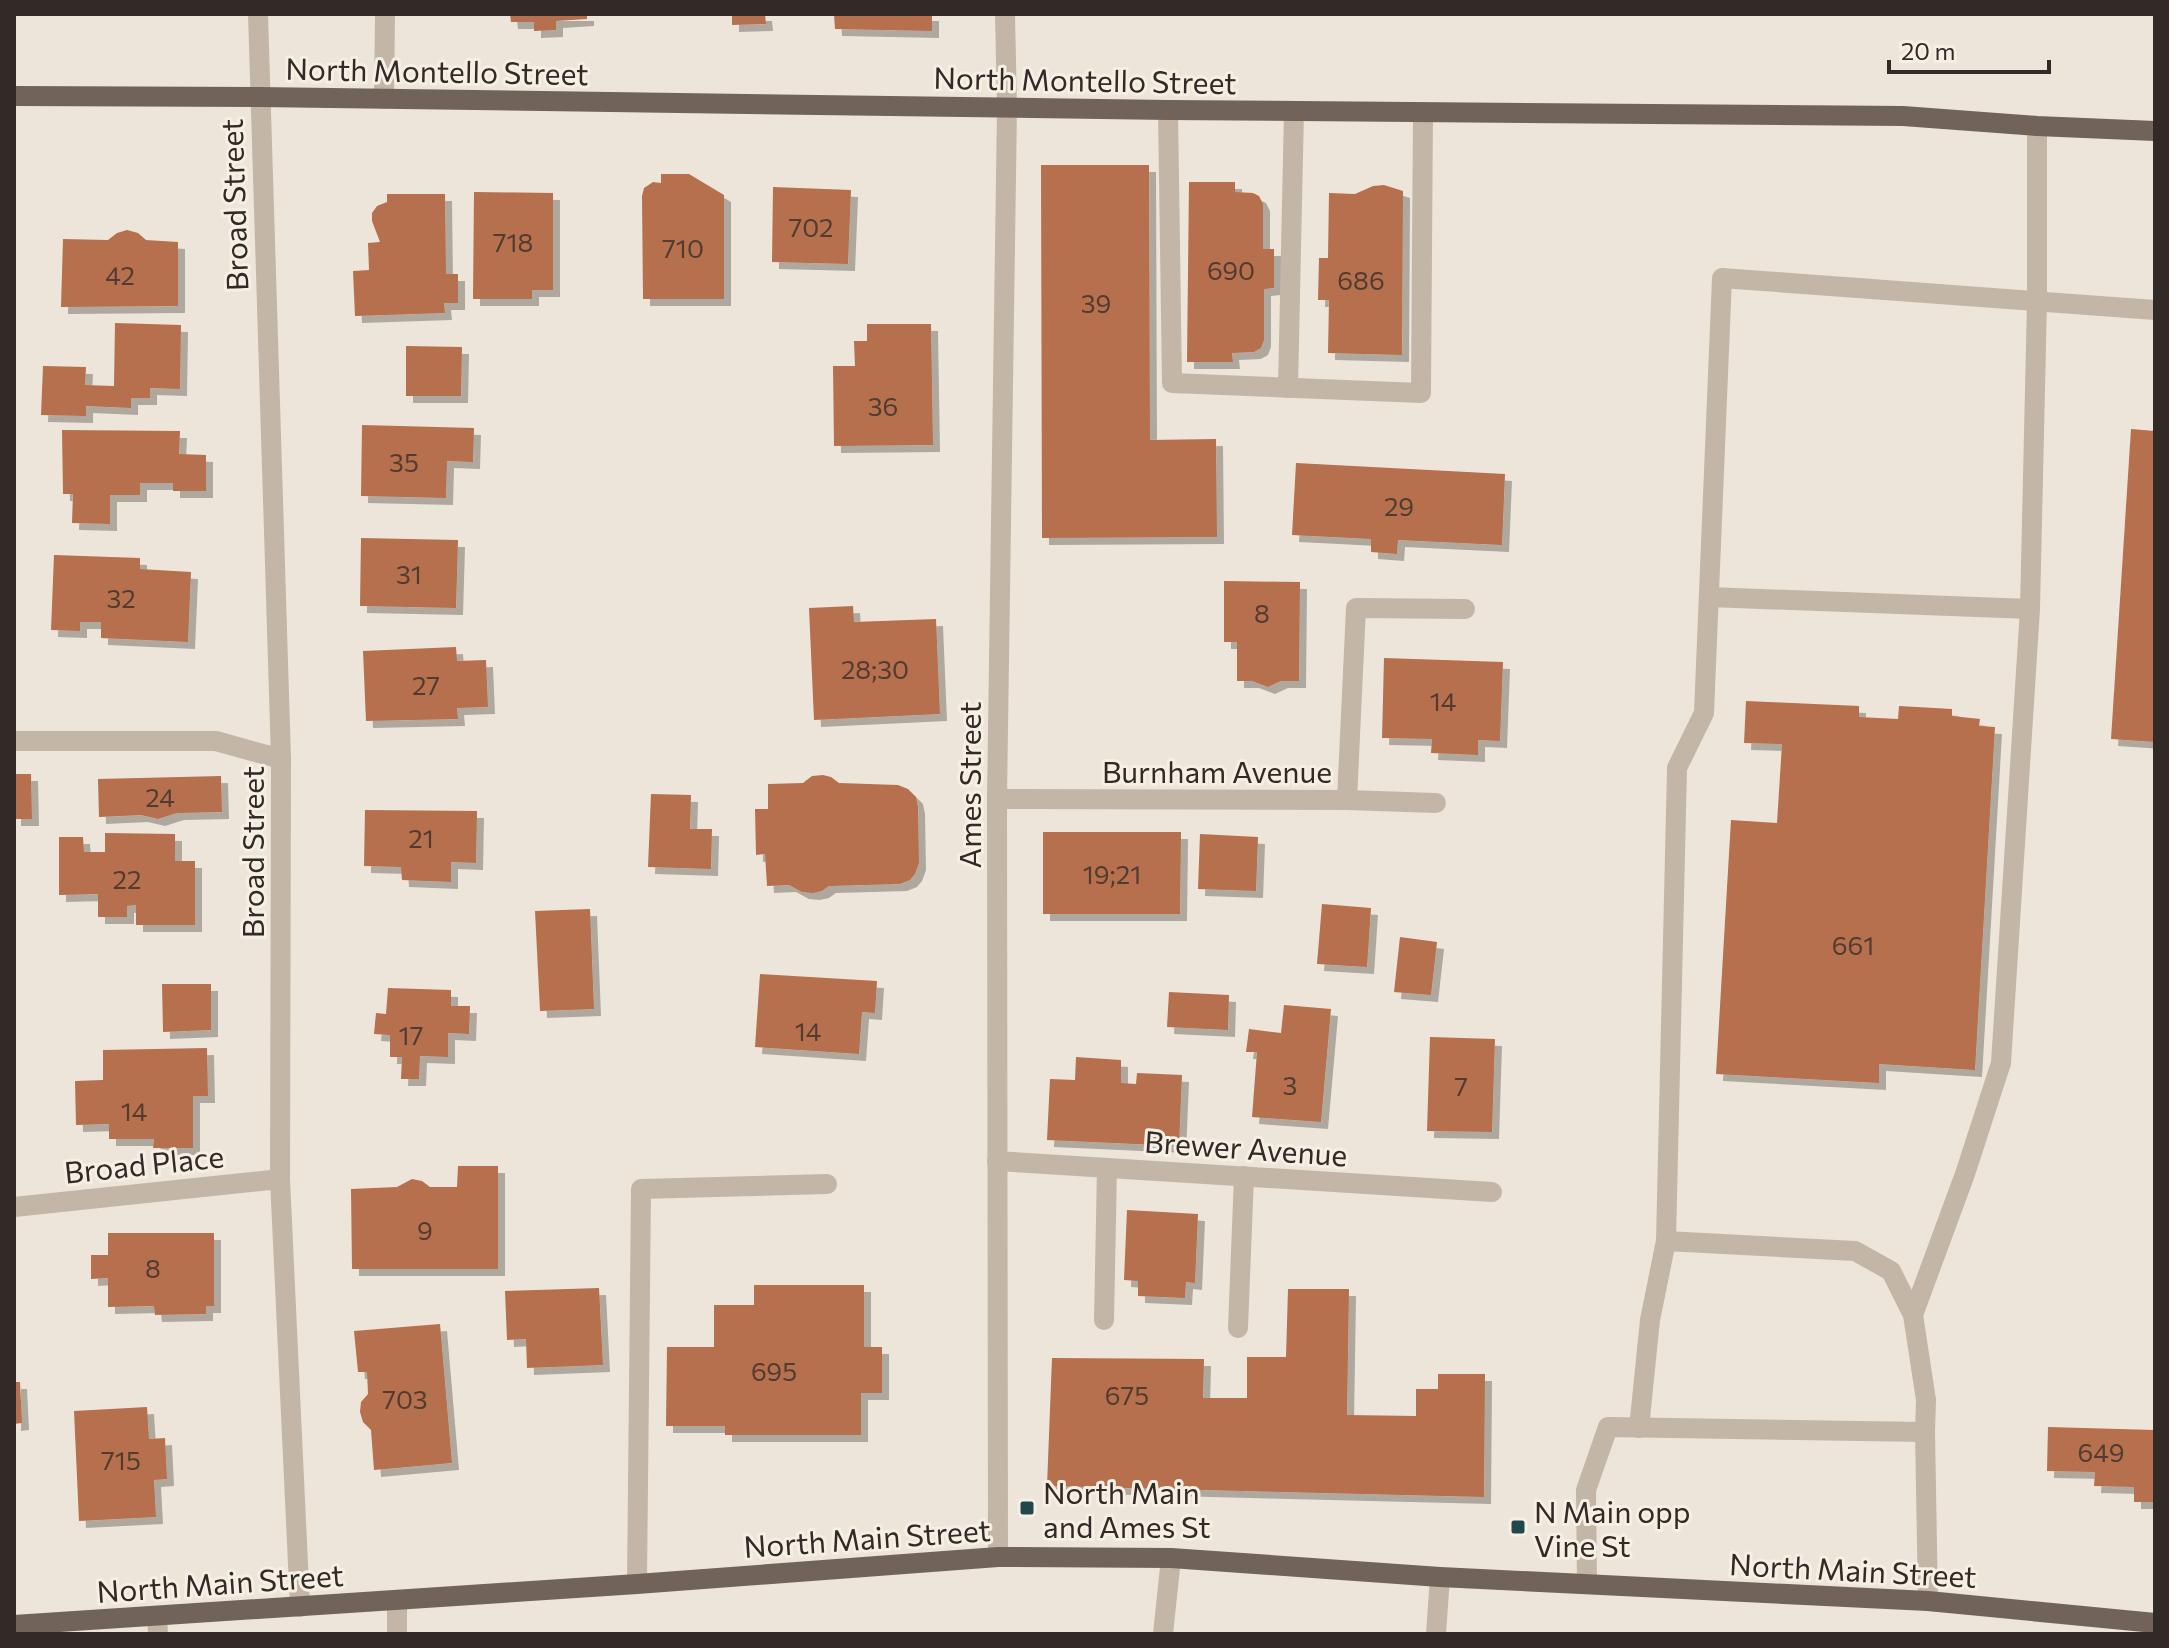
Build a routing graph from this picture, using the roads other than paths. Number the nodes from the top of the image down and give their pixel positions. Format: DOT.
graph roads {
  1 [pos="258,14"];
  2 [pos="385,14"];
  3 [pos="1005,14"];
  4 [pos="14,96"];
  5 [pos="259,97"];
  6 [pos="384,99"];
  7 [pos="1007,108"];
  8 [pos="1168,110"];
  9 [pos="1294,111"];
  10 [pos="1423,112"];
  11 [pos="2037,126"];
  12 [pos="2155,131"];
  13 [pos="2037,301"];
  14 [pos="2155,310"];
  15 [pos="1288,388"];
  16 [pos="1709,597"];
  17 [pos="1465,609"];
  18 [pos="2030,609"];
  19 [pos="14,741"];
  20 [pos="281,759"];
  21 [pos="997,799"];
  22 [pos="1347,800"];
  23 [pos="1436,803"];
  24 [pos="997,1161"];
  25 [pos="1107,1168"];
  26 [pos="1244,1176"];
  27 [pos="280,1179"];
  28 [pos="827,1184"];
  29 [pos="1492,1192"];
  30 [pos="14,1207"];
  31 [pos="1666,1241"];
  32 [pos="1913,1315"];
  33 [pos="1104,1320"];
  34 [pos="1238,1328"];
  35 [pos="1639,1428"];
  36 [pos="1925,1432"];
  37 [pos="998,1557"];
  38 [pos="1171,1558"];
  39 [pos="1440,1577"];
  40 [pos="637,1584"];
  41 [pos="1587,1584"];
  42 [pos="397,1600"];
  43 [pos="1928,1601"];
  44 [pos="300,1607"];
  45 [pos="2155,1623"];
  46 [pos="14,1625"];
  47 [pos="158,1625"];
  48 [pos="397,1634"];
  49 [pos="1163,1634"];
  50 [pos="1436,1634"];
  1 -- 5 [label="street, Broad Street"];
  2 -- 6 [label="street"];
  3 -- 7 [label="street, Ames Street"];
  4 -- 5 [label="main road, North Montello Street"];
  5 -- 6 [label="main road, North Montello Street"];
  5 -- 20 [label="street, Broad Street"];
  6 -- 7 [label="main road, North Montello Street"];
  7 -- 8 [label="main road, North Montello Street"];
  7 -- 21 [label="street, Ames Street"];
  8 -- 9 [label="main road, North Montello Street"];
  8 -- 15 [label="street"];
  9 -- 10 [label="main road, North Montello Street"];
  9 -- 15 [label="street"];
  10 -- 11 [label="main road, North Montello Street"];
  10 -- 15 [label="street"];
  11 -- 12 [label="main road, North Montello Street"];
  11 -- 13 [label="street"];
  13 -- 14 [label="street"];
  13 -- 16 [label="street"];
  13 -- 18 [label="street"];
  16 -- 18 [label="street"];
  16 -- 31 [label="street"];
  17 -- 22 [label="street"];
  18 -- 32 [label="street"];
  19 -- 20 [label="street"];
  20 -- 27 [label="street, Broad Street"];
  21 -- 22 [label="street, Burnham Avenue"];
  21 -- 24 [label="street, Ames Street"];
  22 -- 23 [label="street, Burnham Avenue"];
  24 -- 25 [label="street, Brewer Avenue"];
  24 -- 37 [label="street, Ames Street"];
  25 -- 26 [label="street, Brewer Avenue"];
  25 -- 33 [label="street"];
  26 -- 29 [label="street, Brewer Avenue"];
  26 -- 34 [label="street"];
  27 -- 30 [label="street, Broad Place"];
  27 -- 44 [label="street, Broad Street"];
  28 -- 40 [label="street"];
  31 -- 32 [label="street"];
  31 -- 35 [label="street"];
  32 -- 36 [label="street"];
  35 -- 36 [label="street"];
  35 -- 41 [label="street"];
  36 -- 43 [label="street"];
  37 -- 38 [label="main road, North Main Street"];
  37 -- 40 [label="main road, North Main Street"];
  38 -- 39 [label="main road, North Main Street"];
  38 -- 49 [label="street"];
  39 -- 41 [label="main road, North Main Street"];
  39 -- 50 [label="street"];
  40 -- 42 [label="main road, North Main Street"];
  41 -- 43 [label="main road, North Main Street"];
  42 -- 44 [label="main road, North Main Street"];
  42 -- 48 [label="street"];
  43 -- 45 [label="main road, North Main Street"];
  44 -- 47 [label="main road, North Main Street"];
  46 -- 47 [label="main road, North Main Street"];
}
